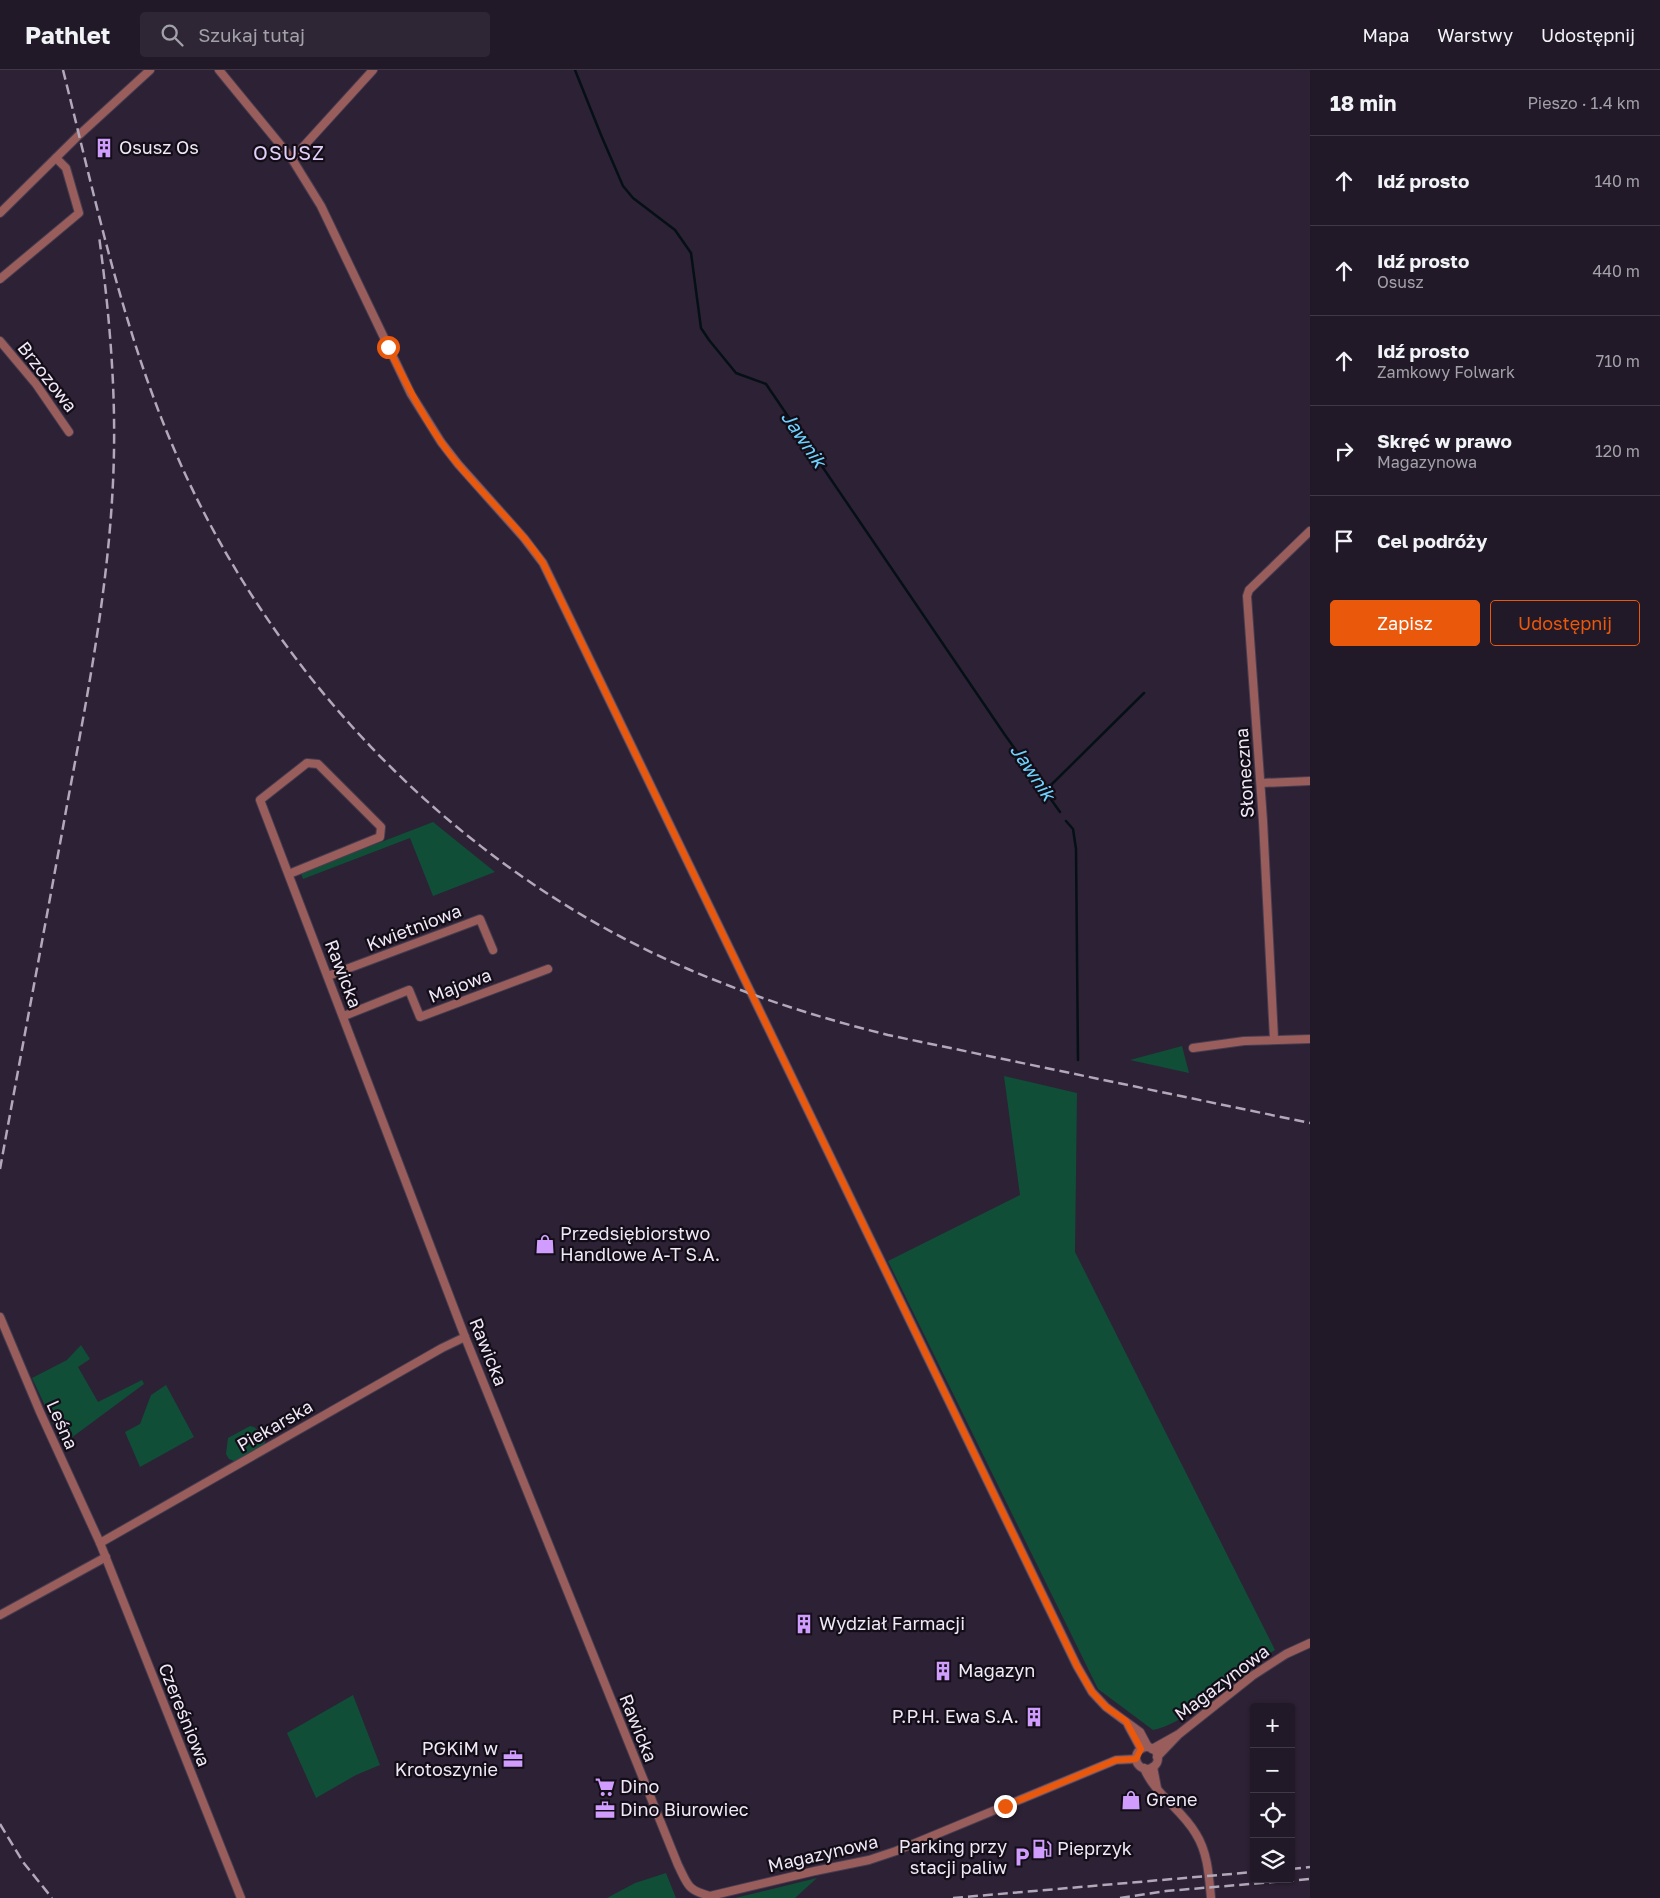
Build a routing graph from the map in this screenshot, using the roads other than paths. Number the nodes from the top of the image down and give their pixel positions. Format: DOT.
graph roads {
  1 [pos="150,70"];
  2 [pos="219,70"];
  3 [pos="373,70"];
  4 [pos="56,158"];
  5 [pos="292,159"];
  6 [pos="0,213"];
  7 [pos="0,280"];
  8 [pos="0,341"];
  9 [pos="70,432"];
  10 [pos="1310,531"];
  11 [pos="1310,781"];
  12 [pos="1261,783"];
  13 [pos="289,874"];
  14 [pos="493,950"];
  15 [pos="548,969"];
  16 [pos="328,976"];
  17 [pos="344,1016"];
  18 [pos="1274,1039"];
  19 [pos="1310,1039"];
  20 [pos="1193,1048"];
  21 [pos="0,1317"];
  22 [pos="465,1337"];
  23 [pos="100,1543"];
  24 [pos="106,1557"];
  25 [pos="0,1615"];
  26 [pos="1310,1643"];
  27 [pos="1179,1734"];
  28 [pos="1147,1748"];
  29 [pos="1158,1757"];
  30 [pos="1136,1759"];
  31 [pos="1153,1767"];
  32 [pos="1144,1768"];
  33 [pos="1157,1790"];
  34 [pos="709,1897"];
  35 [pos="240,1898"];
  36 [pos="1211,1898"];
  1 -- 4 [label="street"];
  2 -- 5 [label="street"];
  3 -- 5 [label="street"];
  4 -- 6 [label="street"];
  4 -- 7 [label="street"];
  5 -- 28 [label="street"];
  8 -- 9 [label="street, Brzozowa"];
  10 -- 12 [label="street, Słoneczna"];
  11 -- 12 [label="street"];
  12 -- 18 [label="street, Słoneczna"];
  13 -- 13 [label="street, Rawicka"];
  13 -- 16 [label="street, Rawicka"];
  14 -- 16 [label="street, Kwietniowa"];
  15 -- 17 [label="street, Majowa"];
  16 -- 17 [label="street, Rawicka"];
  17 -- 22 [label="street, Rawicka"];
  18 -- 19 [label="street"];
  18 -- 20 [label="street"];
  21 -- 23 [label="street, Leśna"];
  22 -- 23 [label="street, Piekarska"];
  22 -- 34 [label="street, Rawicka"];
  23 -- 24 [label="street, Czereśniowa"];
  24 -- 25 [label="street"];
  24 -- 35 [label="street, Czereśniowa"];
  26 -- 27 [label="street, Magazynowa"];
  27 -- 28 [label="street, Magazynowa"];
  27 -- 29 [label="street, Magazynowa"];
  28 -- 29 [label="street"];
  28 -- 30 [label="street"];
  29 -- 31 [label="street"];
  30 -- 32 [label="street"];
  30 -- 34 [label="street, Magazynowa"];
  31 -- 32 [label="street"];
  31 -- 33 [label="street"];
  32 -- 33 [label="street"];
  33 -- 36 [label="street"];
}
